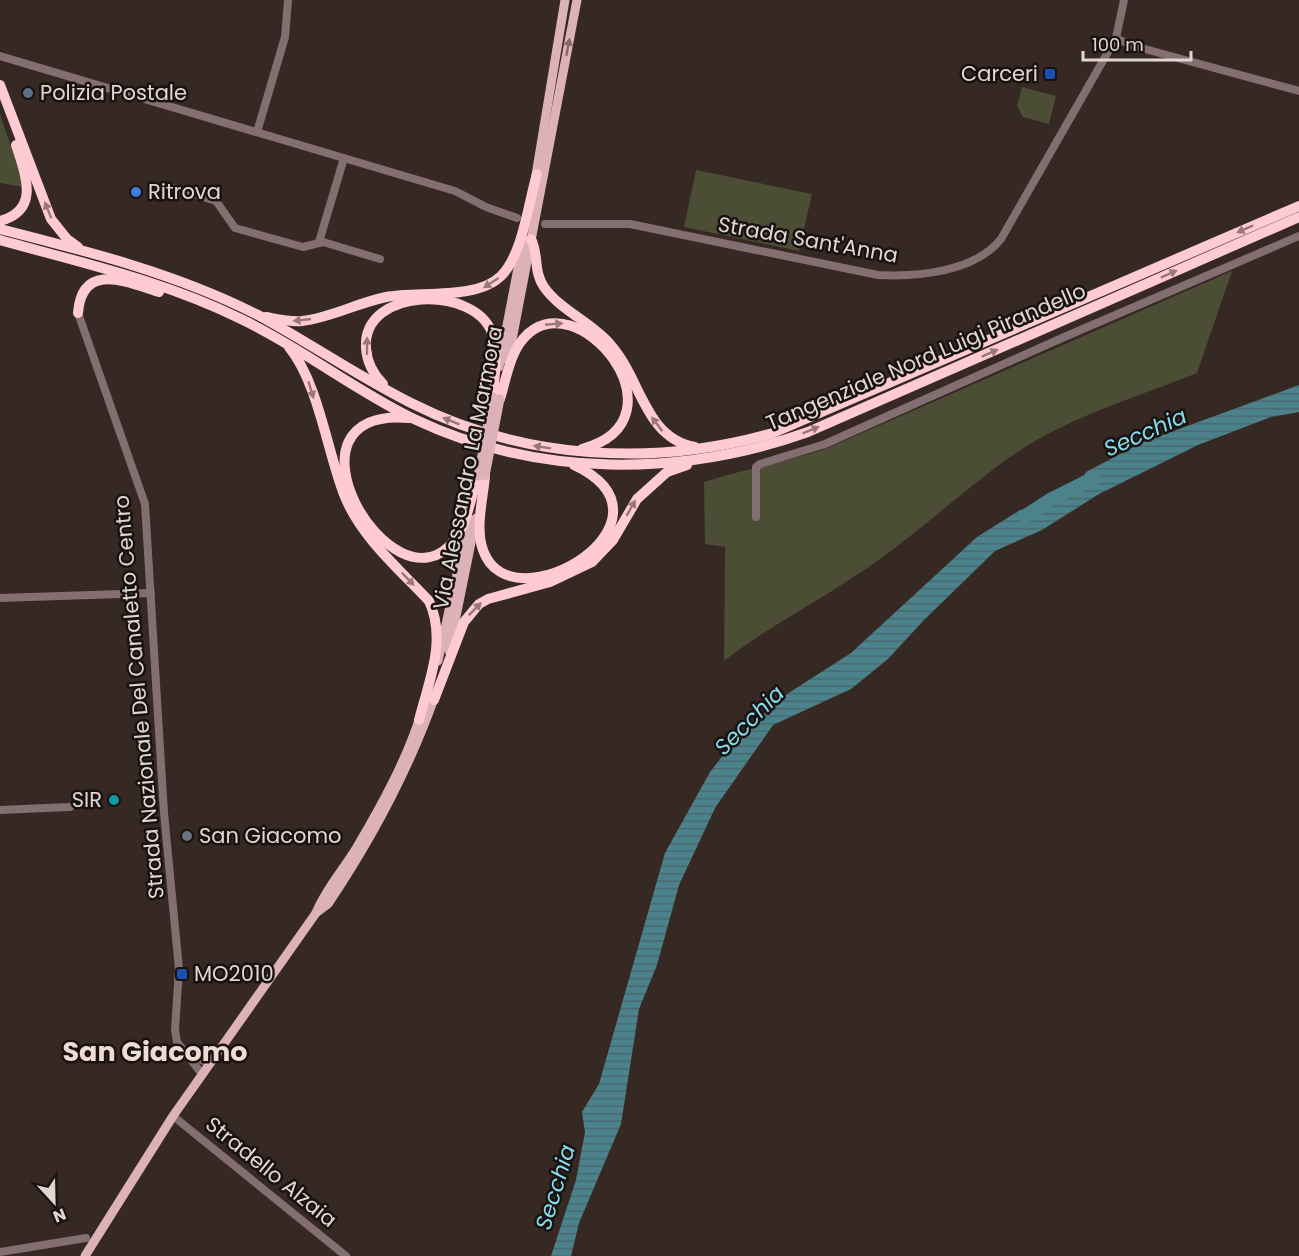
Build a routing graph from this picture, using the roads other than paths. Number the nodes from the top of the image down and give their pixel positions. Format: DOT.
graph roads {
  1 [pos="288,0"];
  2 [pos="565,0"];
  3 [pos="577,0"];
  4 [pos="1124,0"];
  5 [pos="1116,38"];
  6 [pos="0,56"];
  7 [pos="0,85"];
  8 [pos="1299,91"];
  9 [pos="0,93"];
  10 [pos="256,132"];
  11 [pos="344,158"];
  12 [pos="537,174"];
  13 [pos="174,188"];
  14 [pos="1299,206"];
  15 [pos="1299,217"];
  16 [pos="517,218"];
  17 [pos="0,221"];
  18 [pos="545,224"];
  19 [pos="0,229"];
  20 [pos="1299,236"];
  21 [pos="531,239"];
  22 [pos="0,240"];
  23 [pos="319,242"];
  24 [pos="86,253"];
  25 [pos="380,259"];
  26 [pos="171,289"];
  27 [pos="78,313"];
  28 [pos="257,315"];
  29 [pos="283,339"];
  30 [pos="395,394"];
  31 [pos="497,398"];
  32 [pos="414,418"];
  33 [pos="573,451"];
  34 [pos="710,453"];
  35 [pos="568,462"];
  36 [pos="481,476"];
  37 [pos="756,517"];
  38 [pos="151,593"];
  39 [pos="0,598"];
  40 [pos="434,700"];
  41 [pos="419,720"];
  42 [pos="70,807"];
  43 [pos="0,810"];
  44 [pos="316,913"];
  45 [pos="183,1050"];
  46 [pos="209,1064"];
  47 [pos="202,1074"];
  48 [pos="173,1116"];
  49 [pos="86,1238"];
  50 [pos="0,1252"];
  51 [pos="85,1256"];
  52 [pos="346,1256"];
  1 -- 10 [label="street"];
  2 -- 12 [label="main road, Via Alessandro La Marmora"];
  21 -- 3 [label="main road, Via Alessandro La Marmora, one-way"];
  4 -- 5 [label="street, Strada Sant'Anna"];
  5 -- 8 [label="street"];
  5 -- 18 [label="street, Strada Sant'Anna"];
  6 -- 10 [label="street"];
  24 -- 7 [label="highway, one-way"];
  9 -- 17 [label="highway"];
  10 -- 11 [label="street"];
  11 -- 16 [label="street"];
  11 -- 23 [label="street"];
  12 -- 28 [label="highway, one-way"];
  12 -- 31 [label="main road, Via Alessandro La Marmora"];
  13 -- 23 [label="street"];
  14 -- 34 [label="highway, Tangenziale Nord Luigi Pirandello, one-way"];
  34 -- 15 [label="highway, Tangenziale Nord Luigi Pirandello, one-way"];
  19 -- 24 [label="highway, Tangenziale Nord Luigi Pirandello"];
  20 -- 37 [label="street"];
  21 -- 31 [label="main road, Via Alessandro La Marmora"];
  34 -- 21 [label="highway, one-way"];
  22 -- 26 [label="highway, Tangenziale Nord Luigi Pirandello"];
  23 -- 25 [label="street"];
  24 -- 28 [label="highway, Tangenziale Nord Luigi Pirandello"];
  26 -- 27 [label="highway"];
  26 -- 29 [label="highway, Tangenziale Nord Luigi Pirandello"];
  27 -- 38 [label="street, Strada Nazionale Del Canaletto Centro"];
  28 -- 30 [label="highway, Tangenziale Nord Luigi Pirandello"];
  29 -- 32 [label="highway, Tangenziale Nord Luigi Pirandello"];
  29 -- 41 [label="highway, one-way"];
  30 -- 31 [label="highway, one-way"];
  33 -- 30 [label="highway, Tangenziale Nord Luigi Pirandello, one-way"];
  31 -- 33 [label="highway, one-way"];
  31 -- 36 [label="main road, Via Alessandro La Marmora, bridge"];
  32 -- 35 [label="highway, Tangenziale Nord Luigi Pirandello"];
  32 -- 36 [label="highway"];
  33 -- 34 [label="highway, Tangenziale Nord Luigi Pirandello"];
  34 -- 35 [label="highway, Tangenziale Nord Luigi Pirandello"];
  40 -- 34 [label="highway, one-way"];
  35 -- 36 [label="highway"];
  36 -- 40 [label="main road, Via Alessandro La Marmora"];
  36 -- 41 [label="main road, Via Alessandro La Marmora"];
  38 -- 39 [label="street"];
  38 -- 45 [label="street, Strada Nazionale Del Canaletto Centro"];
  40 -- 44 [label="main road, Via Alessandro La Marmora"];
  41 -- 44 [label="main road, Via Alessandro La Marmora"];
  42 -- 43 [label="street"];
  44 -- 46 [label="main road, Via Alessandro La Marmora"];
  45 -- 46 [label="street"];
  45 -- 47 [label="street, Strada Nazionale Del Canaletto Centro"];
  46 -- 47 [label="main road, Via Alessandro La Marmora"];
  47 -- 48 [label="main road, Via Alessandro La Marmora"];
  48 -- 51 [label="main road, Via Alessandro La Marmora"];
  48 -- 52 [label="street, Stradello Alzaia"];
  49 -- 50 [label="street"];
}
